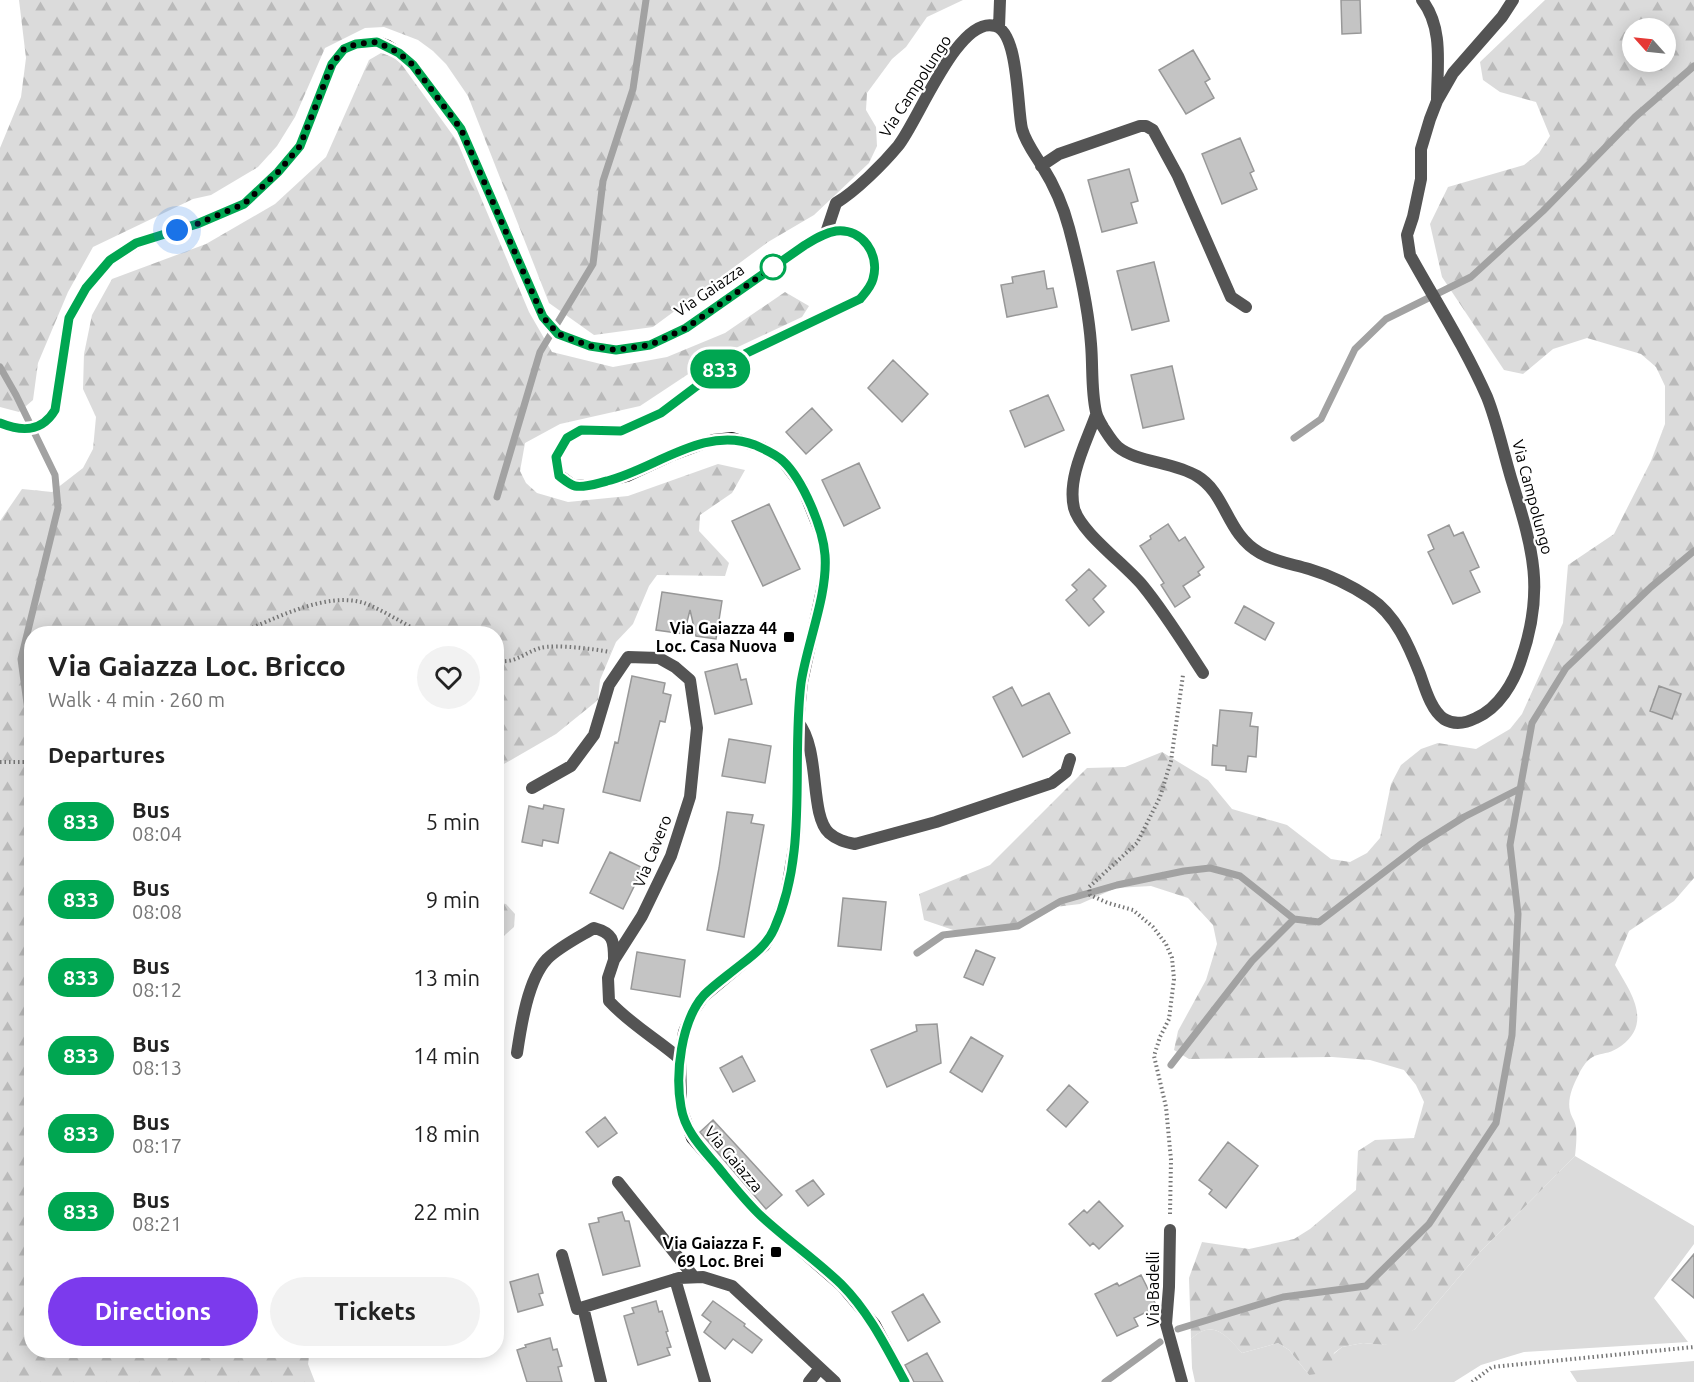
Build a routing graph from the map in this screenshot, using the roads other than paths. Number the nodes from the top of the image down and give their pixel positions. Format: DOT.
graph roads {
  1 [pos="1000,0"];
  2 [pos="1422,0"];
  3 [pos="1513,0"];
  4 [pos="999,27"];
  5 [pos="1437,101"];
  6 [pos="1041,166"];
  7 [pos="826,233"];
  8 [pos="1246,307"];
  9 [pos="1096,415"];
  10 [pos="0,423"];
  11 [pos="1203,673"];
  12 [pos="798,722"];
  13 [pos="1070,759"];
  14 [pos="532,789"];
  15 [pos="614,960"];
  16 [pos="518,1053"];
  17 [pos="680,1059"];
  18 [pos="618,1182"];
  19 [pos="1170,1230"];
  20 [pos="562,1255"];
  21 [pos="694,1277"];
  22 [pos="675,1279"];
  23 [pos="583,1307"];
  24 [pos="820,1368"];
  25 [pos="601,1382"];
  26 [pos="705,1382"];
  27 [pos="809,1382"];
  28 [pos="835,1382"];
  29 [pos="905,1382"];
  30 [pos="1182,1382"];
  1 -- 4 [label="street"];
  2 -- 5 [label="street"];
  3 -- 5 [label="street, Via Campolungo"];
  4 -- 6 [label="street"];
  4 -- 7 [label="street, Via Campolungo"];
  5 -- 9 [label="street, Via Campolungo"];
  6 -- 8 [label="street"];
  6 -- 9 [label="street"];
  7 -- 10 [label="main road, Via Gaiazza"];
  7 -- 12 [label="main road, Via Gaiazza"];
  9 -- 11 [label="street"];
  12 -- 13 [label="street"];
  12 -- 17 [label="main road, Via Gaiazza"];
  14 -- 15 [label="street, Via Cavero"];
  15 -- 16 [label="street"];
  15 -- 17 [label="street, Via Cavero"];
  17 -- 29 [label="main road, Via Gaiazza"];
  18 -- 21 [label="street"];
  19 -- 30 [label="street, Via Badelli"];
  20 -- 23 [label="street"];
  21 -- 22 [label="street"];
  21 -- 24 [label="street"];
  22 -- 23 [label="street"];
  22 -- 26 [label="street"];
  23 -- 25 [label="street"];
  24 -- 27 [label="street"];
  24 -- 28 [label="street"];
}
